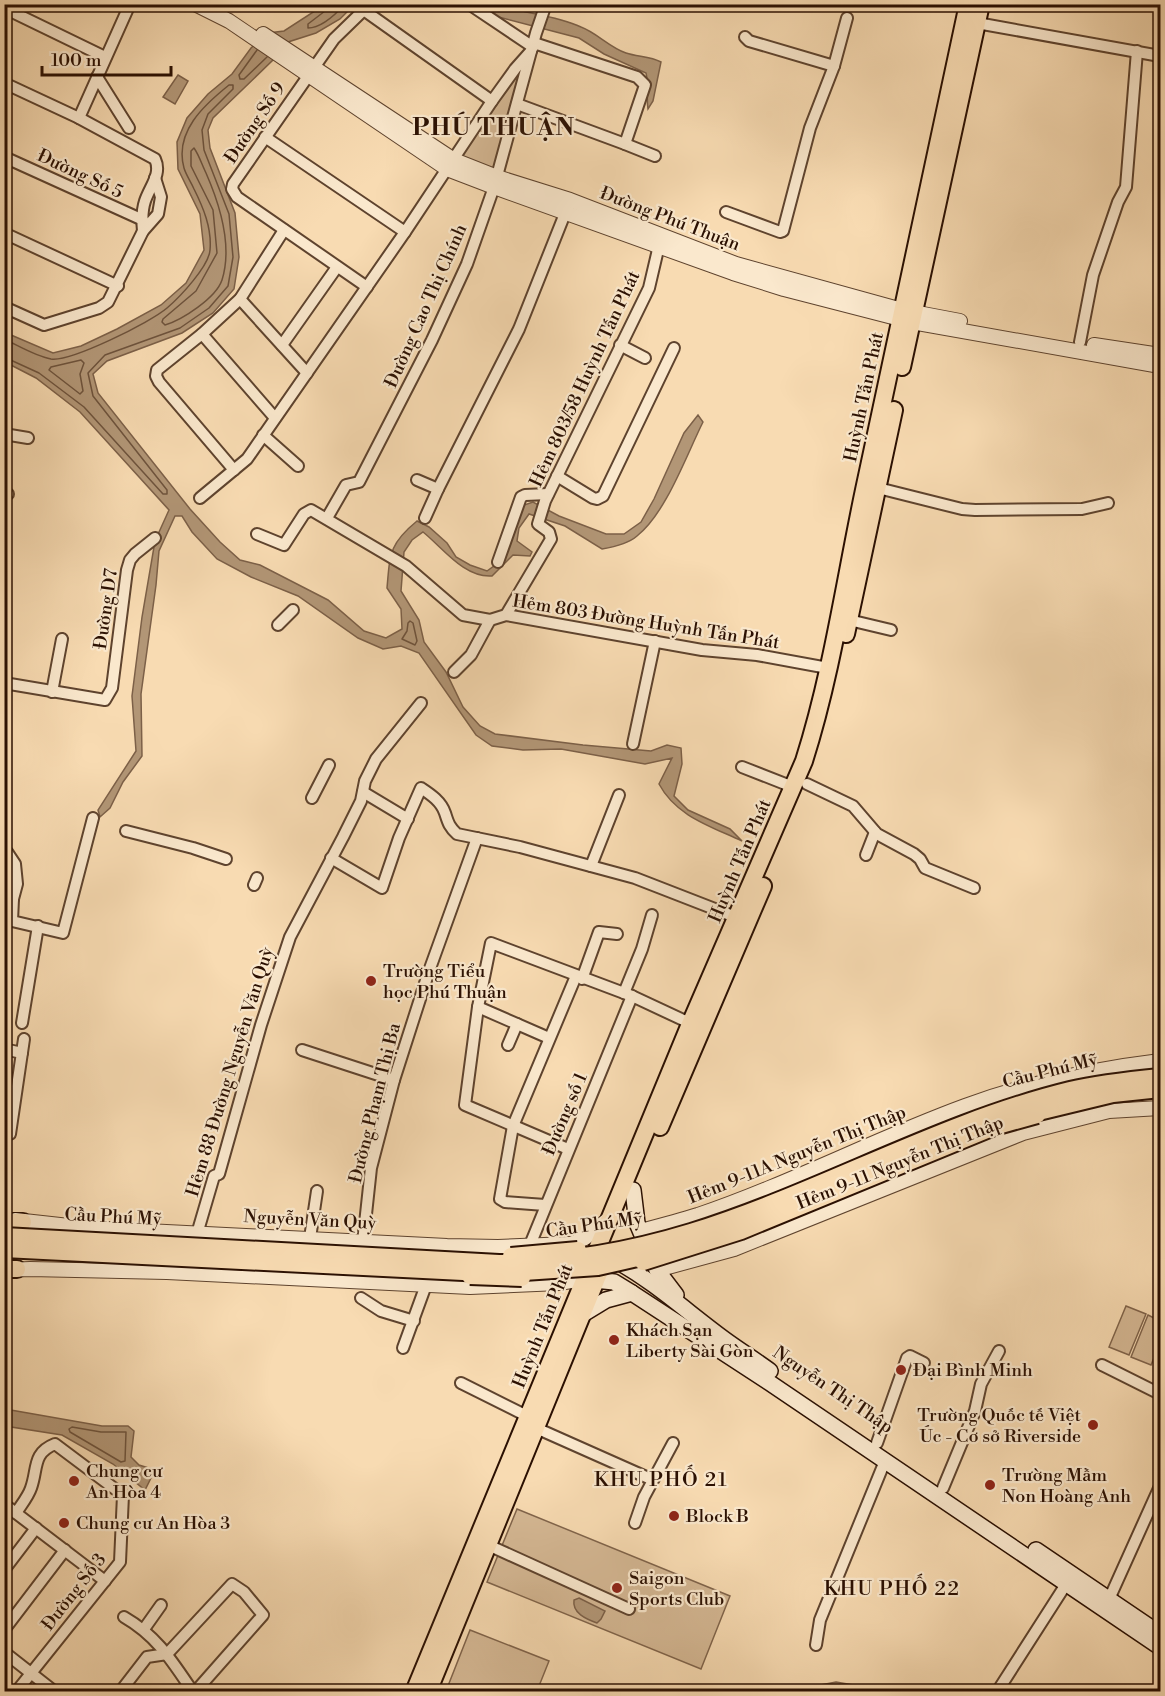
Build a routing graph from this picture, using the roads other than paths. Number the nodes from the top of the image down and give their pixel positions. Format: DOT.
graph roads {
  1 [pos="130,4"];
  2 [pos="195,4"];
  3 [pos="211,4"];
  4 [pos="469,4"];
  5 [pos="968,4"];
  6 [pos="981,4"];
  7 [pos="545,7"];
  8 [pos="4,8"];
  9 [pos="367,8"];
  10 [pos="847,18"];
  11 [pos="977,23"];
  12 [pos="253,32"];
  13 [pos="745,36"];
  14 [pos="534,43"];
  15 [pos="1137,51"];
  16 [pos="1161,56"];
  17 [pos="105,57"];
  18 [pos="834,66"];
  19 [pos="311,71"];
  20 [pos="97,77"];
  21 [pos="4,83"];
  22 [pos="492,101"];
  23 [pos="517,104"];
  24 [pos="79,118"];
  25 [pos="129,128"];
  26 [pos="265,137"];
  27 [pos="625,144"];
  28 [pos="655,156"];
  29 [pos="4,157"];
  30 [pos="451,165"];
  31 [pos="496,182"];
  32 [pos="568,206"];
  33 [pos="726,212"];
  34 [pos="143,225"];
  35 [pos="284,230"];
  36 [pos="405,232"];
  37 [pos="4,233"];
  38 [pos="660,240"];
  39 [pos="337,267"];
  40 [pos="118,285"];
  41 [pos="367,287"];
  42 [pos="240,298"];
  43 [pos="4,307"];
  44 [pos="907,316"];
  45 [pos="201,334"];
  46 [pos="1080,342"];
  47 [pos="282,345"];
  48 [pos="620,345"];
  49 [pos="674,348"];
  50 [pos="1161,356"];
  51 [pos="645,358"];
  52 [pos="1161,366"];
  53 [pos="307,373"];
  54 [pos="275,418"];
  55 [pos="4,434"];
  56 [pos="263,435"];
  57 [pos="28,438"];
  58 [pos="298,466"];
  59 [pos="234,470"];
  60 [pos="557,476"];
  61 [pos="417,480"];
  62 [pos="871,488"];
  63 [pos="438,489"];
  64 [pos="200,498"];
  65 [pos="547,498"];
  66 [pos="1108,503"];
  67 [pos="327,518"];
  68 [pos="425,518"];
  69 [pos="257,534"];
  70 [pos="155,538"];
  71 [pos="498,562"];
  72 [pos="293,610"];
  73 [pos="506,615"];
  74 [pos="490,620"];
  75 [pos="849,620"];
  76 [pos="278,625"];
  77 [pos="891,630"];
  78 [pos="62,639"];
  79 [pos="655,641"];
  80 [pos="833,662"];
  81 [pos="454,672"];
  82 [pos="4,683"];
  83 [pos="52,692"];
  84 [pos="421,703"];
  85 [pos="633,744"];
  86 [pos="329,765"];
  87 [pos="742,767"];
  88 [pos="800,785"];
  89 [pos="363,792"];
  90 [pos="619,795"];
  91 [pos="312,798"];
  92 [pos="93,818"];
  93 [pos="408,819"];
  94 [pos="126,831"];
  95 [pos="875,832"];
  96 [pos="477,838"];
  97 [pos="7,852"];
  98 [pos="866,855"];
  99 [pos="331,858"];
  100 [pos="226,859"];
  101 [pos="591,866"];
  102 [pos="974,888"];
  103 [pos="752,897"];
  104 [pos="9,899"];
  105 [pos="652,915"];
  106 [pos="738,918"];
  107 [pos="38,926"];
  108 [pos="617,934"];
  109 [pos="579,977"];
  110 [pos="628,995"];
  111 [pos="478,1007"];
  112 [pos="22,1023"];
  113 [pos="517,1024"];
  114 [pos="696,1027"];
  115 [pos="549,1038"];
  116 [pos="24,1039"];
  117 [pos="508,1045"];
  118 [pos="4,1050"];
  119 [pos="302,1050"];
  120 [pos="22,1053"];
  121 [pos="1161,1061"];
  122 [pos="1161,1069"];
  123 [pos="1161,1077"];
  124 [pos="394,1080"];
  125 [pos="1161,1091"];
  126 [pos="1161,1108"];
  127 [pos="513,1126"];
  128 [pos="10,1134"];
  129 [pos="568,1149"];
  130 [pos="628,1188"];
  131 [pos="317,1191"];
  132 [pos="545,1205"];
  133 [pos="610,1218"];
  134 [pos="4,1220"];
  135 [pos="22,1222"];
  136 [pos="4,1231"];
  137 [pos="142,1231"];
  138 [pos="641,1231"];
  139 [pos="197,1234"];
  140 [pos="4,1236"];
  141 [pos="310,1238"];
  142 [pos="363,1242"];
  143 [pos="571,1244"];
  144 [pos="530,1245"];
  145 [pos="4,1252"];
  146 [pos="601,1253"];
  147 [pos="9,1269"];
  148 [pos="657,1270"];
  149 [pos="141,1271"];
  150 [pos="590,1279"];
  151 [pos="559,1283"];
  152 [pos="426,1285"];
  153 [pos="632,1293"];
  154 [pos="361,1298"];
  155 [pos="687,1308"];
  156 [pos="578,1310"];
  157 [pos="414,1321"];
  158 [pos="697,1327"];
  159 [pos="403,1348"];
  160 [pos="999,1351"];
  161 [pos="924,1364"];
  162 [pos="1102,1365"];
  163 [pos="461,1383"];
  164 [pos="1161,1394"];
  165 [pos="532,1422"];
  166 [pos="674,1443"];
  167 [pos="877,1443"];
  168 [pos="885,1461"];
  169 [pos="653,1480"];
  170 [pos="1161,1486"];
  171 [pos="943,1488"];
  172 [pos="4,1504"];
  173 [pos="16,1513"];
  174 [pos="635,1523"];
  175 [pos="36,1528"];
  176 [pos="487,1537"];
  177 [pos="65,1550"];
  178 [pos="4,1570"];
  179 [pos="470,1573"];
  180 [pos="1070,1579"];
  181 [pos="105,1581"];
  182 [pos="1107,1604"];
  183 [pos="161,1605"];
  184 [pos="629,1609"];
  185 [pos="124,1617"];
  186 [pos="144,1629"];
  187 [pos="4,1630"];
  188 [pos="1161,1634"];
  189 [pos="816,1645"];
  190 [pos="1161,1647"];
  191 [pos="4,1652"];
  192 [pos="167,1654"];
  193 [pos="31,1673"];
  194 [pos="16,1692"];
  195 [pos="55,1692"];
  196 [pos="120,1692"];
  197 [pos="194,1692"];
  198 [pos="414,1692"];
  199 [pos="428,1692"];
  200 [pos="997,1692"];
  1 -- 17 [label="street"];
  2 -- 12 [label="street"];
  3 -- 12 [label="street, Đường Phú Thuận"];
  4 -- 14 [label="street"];
  5 -- 44 [label="main road, Huỳnh Tấn Phát"];
  6 -- 11 [label="main road, Huỳnh Tấn Phát"];
  7 -- 14 [label="street, Đường Cao Thị Chính"];
  8 -- 17 [label="street"];
  9 -- 19 [label="street, Đường Số 9"];
  9 -- 22 [label="street"];
  10 -- 18 [label="street"];
  11 -- 15 [label="street"];
  11 -- 44 [label="main road, Huỳnh Tấn Phát"];
  12 -- 19 [label="street, Đường Phú Thuận"];
  13 -- 18 [label="street"];
  14 -- 22 [label="street"];
  14 -- 23 [label="street, Đường Cao Thị Chính"];
  14 -- 27 [label="street"];
  15 -- 16 [label="street"];
  15 -- 46 [label="street"];
  17 -- 20 [label="street"];
  18 -- 33 [label="street"];
  19 -- 26 [label="street, Đường Số 9"];
  19 -- 30 [label="street, Đường Phú Thuận"];
  20 -- 24 [label="street"];
  20 -- 25 [label="street"];
  21 -- 24 [label="street"];
  22 -- 30 [label="street"];
  23 -- 27 [label="street"];
  23 -- 31 [label="street, Đường Cao Thị Chính"];
  24 -- 34 [label="street"];
  26 -- 35 [label="street, Đường Số 9"];
  26 -- 36 [label="street"];
  27 -- 28 [label="street"];
  29 -- 34 [label="street, Đường Số 5"];
  30 -- 31 [label="street, Đường Phú Thuận"];
  30 -- 36 [label="street"];
  31 -- 32 [label="street, Đường Phú Thuận"];
  31 -- 67 [label="street, Đường Cao Thị Chính"];
  32 -- 38 [label="street, Đường Phú Thuận"];
  32 -- 63 [label="street"];
  34 -- 40 [label="street"];
  35 -- 39 [label="street, Đường Số 9"];
  35 -- 42 [label="street"];
  36 -- 41 [label="street"];
  37 -- 40 [label="street"];
  38 -- 44 [label="street, Đường Phú Thuận"];
  38 -- 48 [label="street, Hẻm 803/58 Huỳnh Tấn Phát"];
  39 -- 41 [label="street, Đường Số 9"];
  39 -- 47 [label="street"];
  40 -- 43 [label="street"];
  41 -- 53 [label="street"];
  42 -- 45 [label="street"];
  42 -- 47 [label="street"];
  44 -- 46 [label="street, Đường Phú Thuận"];
  44 -- 52 [label="street, Đường Phú Thuận"];
  44 -- 62 [label="main road, Huỳnh Tấn Phát"];
  45 -- 54 [label="street"];
  45 -- 59 [label="street"];
  46 -- 50 [label="street, Đường Phú Thuận"];
  47 -- 53 [label="street"];
  48 -- 51 [label="street"];
  48 -- 60 [label="street, Hẻm 803/58 Huỳnh Tấn Phát"];
  49 -- 60 [label="street"];
  53 -- 54 [label="street"];
  54 -- 56 [label="street"];
  55 -- 57 [label="street"];
  56 -- 58 [label="street"];
  56 -- 59 [label="street"];
  59 -- 64 [label="street"];
  60 -- 65 [label="street, Hẻm 803/58 Huỳnh Tấn Phát"];
  61 -- 63 [label="street"];
  62 -- 66 [label="street"];
  62 -- 75 [label="main road, Huỳnh Tấn Phát"];
  62 -- 80 [label="main road, Huỳnh Tấn Phát"];
  63 -- 68 [label="street"];
  65 -- 71 [label="street"];
  65 -- 73 [label="street, Hẻm 803/58 Huỳnh Tấn Phát"];
  67 -- 69 [label="street"];
  67 -- 74 [label="street, Hẻm 803 Đường Huỳnh Tấn Phát"];
  70 -- 83 [label="street, Đường D7"];
  72 -- 76 [label="street"];
  73 -- 74 [label="street, Hẻm 803 Đường Huỳnh Tấn Phát"];
  73 -- 79 [label="street, Hẻm 803 Đường Huỳnh Tấn Phát"];
  74 -- 81 [label="street"];
  75 -- 77 [label="street"];
  75 -- 80 [label="main road, Huỳnh Tấn Phát"];
  78 -- 83 [label="street"];
  79 -- 80 [label="street, Hẻm 803 Đường Huỳnh Tấn Phát"];
  79 -- 85 [label="street"];
  80 -- 88 [label="main road, Huỳnh Tấn Phát"];
  82 -- 83 [label="street"];
  84 -- 89 [label="street, Hẻm 88 Đường Nguyễn Văn Quỳ"];
  86 -- 91 [label="street"];
  87 -- 88 [label="street"];
  88 -- 95 [label="street"];
  88 -- 103 [label="main road, Huỳnh Tấn Phát"];
  89 -- 93 [label="street"];
  89 -- 99 [label="street, Hẻm 88 Đường Nguyễn Văn Quỳ"];
  90 -- 101 [label="street"];
  92 -- 107 [label="street"];
  93 -- 96 [label="street"];
  93 -- 99 [label="street"];
  94 -- 100 [label="street"];
  95 -- 98 [label="street"];
  95 -- 102 [label="street"];
  96 -- 101 [label="street"];
  96 -- 124 [label="street, Đường Phạm Thị Ba"];
  97 -- 104 [label="street"];
  99 -- 139 [label="street, Hẻm 88 Đường Nguyễn Văn Quỳ"];
  101 -- 106 [label="street"];
  103 -- 106 [label="main road, Huỳnh Tấn Phát"];
  103 -- 114 [label="main road, Huỳnh Tấn Phát"];
  104 -- 107 [label="street"];
  105 -- 110 [label="street, Đường số 1"];
  106 -- 114 [label="main road, Huỳnh Tấn Phát"];
  107 -- 112 [label="street"];
  108 -- 109 [label="street"];
  109 -- 110 [label="street"];
  109 -- 111 [label="street"];
  109 -- 115 [label="street"];
  110 -- 114 [label="street"];
  110 -- 129 [label="street, Đường số 1"];
  111 -- 113 [label="street"];
  111 -- 127 [label="street"];
  113 -- 115 [label="street"];
  113 -- 117 [label="street"];
  114 -- 130 [label="main road, Huỳnh Tấn Phát"];
  115 -- 127 [label="street"];
  116 -- 120 [label="street"];
  118 -- 120 [label="street"];
  119 -- 124 [label="street"];
  120 -- 128 [label="street"];
  121 -- 138 [label="street, Hẻm 9-11A Nguyễn Thị Thập"];
  122 -- 136 [label="main road, Cầu Phú Mỹ, bridge"];
  123 -- 140 [label="main road, Cầu Phú Mỹ, bridge"];
  124 -- 142 [label="street, Đường Phạm Thị Ba"];
  125 -- 145 [label="main road, Cầu Phú Mỹ, bridge"];
  126 -- 148 [label="street, Hẻm 9-11 Nguyễn Thị Thập"];
  127 -- 129 [label="street"];
  127 -- 132 [label="street"];
  129 -- 132 [label="street, Đường số 1"];
  130 -- 133 [label="main road, Huỳnh Tấn Phát"];
  130 -- 138 [label="main road"];
  130 -- 146 [label="main road, Huỳnh Tấn Phát"];
  131 -- 141 [label="street"];
  132 -- 144 [label="street, Đường số 1"];
  133 -- 143 [label="street"];
  133 -- 146 [label="main road, Huỳnh Tấn Phát"];
  134 -- 135 [label="main road, Nguyễn Văn Quỳ"];
  135 -- 137 [label="street, Nguyễn Văn Quỳ"];
  137 -- 139 [label="street, Nguyễn Văn Quỳ"];
  137 -- 149 [label="street"];
  138 -- 148 [label="main road"];
  139 -- 141 [label="street, Nguyễn Văn Quỳ"];
  141 -- 142 [label="street, Nguyễn Văn Quỳ"];
  142 -- 144 [label="street, Nguyễn Văn Quỳ"];
  143 -- 144 [label="street, Nguyễn Văn Quỳ"];
  143 -- 146 [label="street, Nguyễn Văn Quỳ"];
  146 -- 150 [label="main road, Huỳnh Tấn Phát"];
  146 -- 155 [label="main road, Nguyễn Thị Thập"];
  147 -- 149 [label="street"];
  148 -- 155 [label="main road"];
  149 -- 152 [label="street"];
  150 -- 151 [label="street"];
  150 -- 153 [label="main road, Nguyễn Thị Thập"];
  150 -- 156 [label="main road, Huỳnh Tấn Phát"];
  151 -- 152 [label="street"];
  151 -- 156 [label="street"];
  152 -- 157 [label="street"];
  153 -- 156 [label="main road"];
  153 -- 158 [label="main road, Nguyễn Thị Thập"];
  154 -- 157 [label="street"];
  155 -- 158 [label="main road, Nguyễn Thị Thập"];
  156 -- 165 [label="main road, Huỳnh Tấn Phát"];
  157 -- 159 [label="street"];
  158 -- 167 [label="main road, Nguyễn Thị Thập"];
  158 -- 168 [label="main road, Nguyễn Thị Thập"];
  160 -- 171 [label="street"];
  161 -- 167 [label="street"];
  162 -- 164 [label="street"];
  163 -- 165 [label="street"];
  165 -- 169 [label="street"];
  165 -- 176 [label="main road, Huỳnh Tấn Phát"];
  166 -- 169 [label="street"];
  167 -- 171 [label="main road, Nguyễn Thị Thập"];
  168 -- 180 [label="main road, Nguyễn Thị Thập"];
  168 -- 189 [label="street"];
  169 -- 174 [label="street"];
  170 -- 182 [label="street"];
  171 -- 180 [label="main road, Nguyễn Thị Thập"];
  172 -- 173 [label="street"];
  173 -- 175 [label="street"];
  173 -- 181 [label="street, Đường Số 3"];
  175 -- 177 [label="street"];
  175 -- 178 [label="street"];
  176 -- 179 [label="main road, Huỳnh Tấn Phát"];
  176 -- 184 [label="street"];
  177 -- 181 [label="street"];
  177 -- 187 [label="street"];
  179 -- 198 [label="main road, Huỳnh Tấn Phát"];
  179 -- 199 [label="main road, Huỳnh Tấn Phát"];
  180 -- 182 [label="main road, Nguyễn Thị Thập"];
  180 -- 200 [label="street"];
  181 -- 193 [label="street, Đường Số 3"];
  182 -- 188 [label="main road, Nguyễn Thị Thập"];
  182 -- 190 [label="main road, Nguyễn Thị Thập"];
  183 -- 186 [label="street"];
  185 -- 186 [label="street"];
  186 -- 192 [label="street"];
  191 -- 193 [label="street"];
  192 -- 196 [label="street"];
  192 -- 197 [label="street"];
  192 -- 197 [label="street"];
  193 -- 194 [label="street, Đường Số 3"];
  193 -- 195 [label="street"];
}
